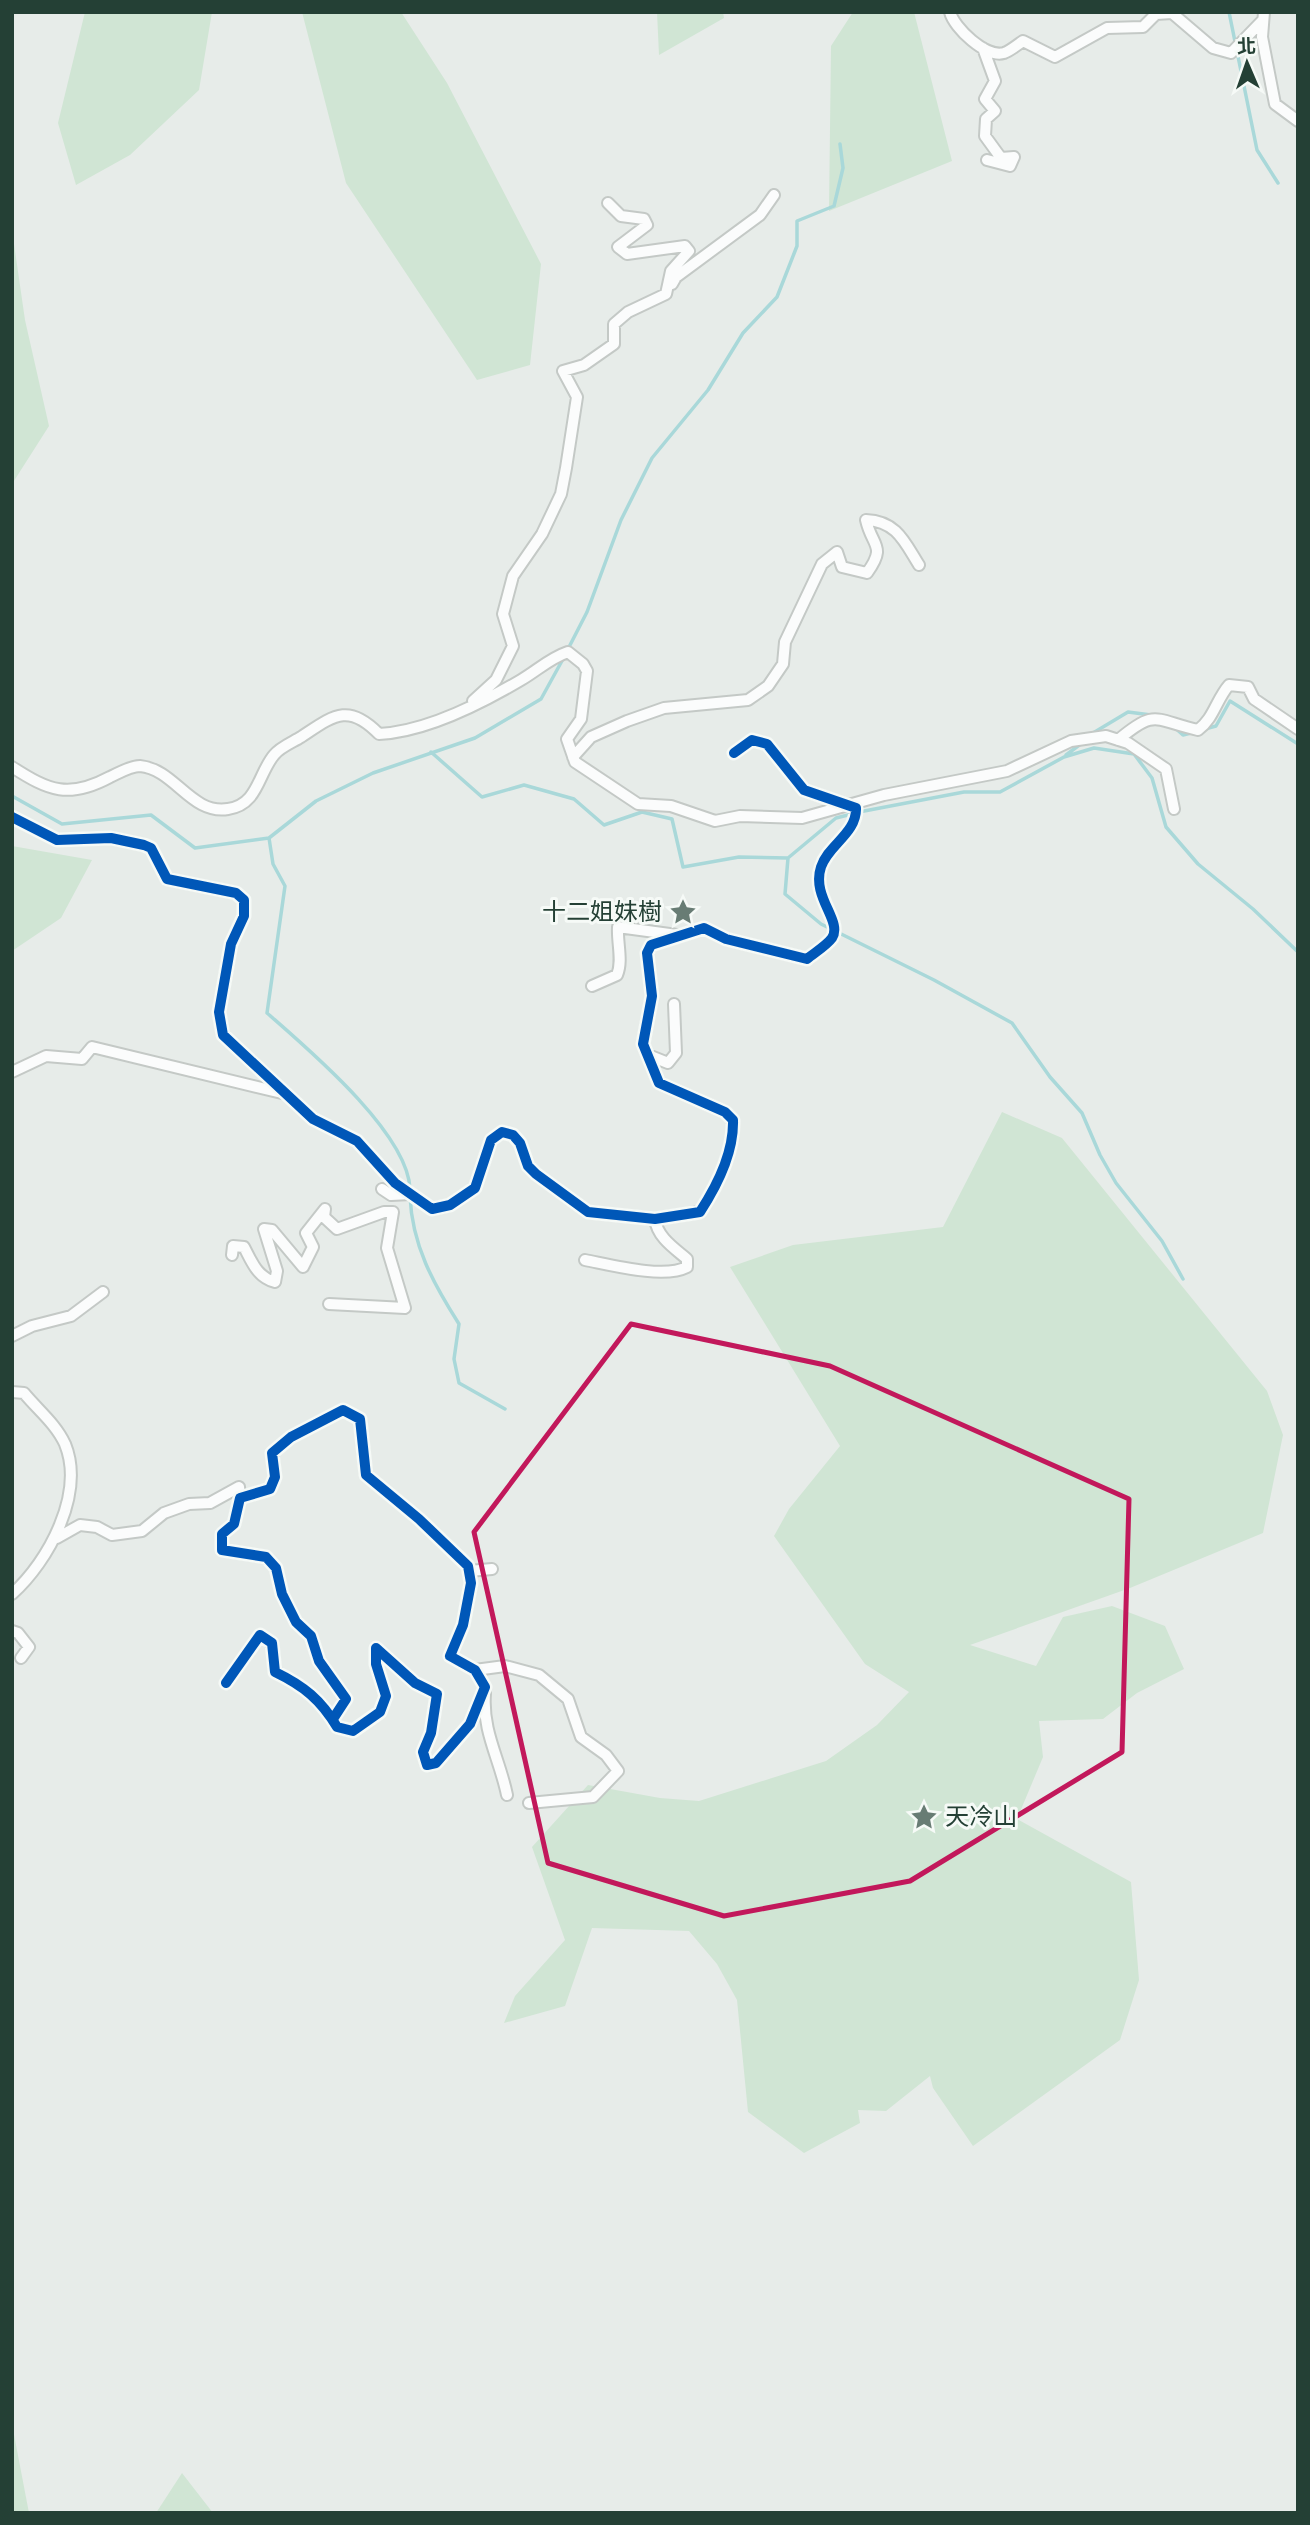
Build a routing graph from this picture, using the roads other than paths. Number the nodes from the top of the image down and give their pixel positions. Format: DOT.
graph roads {
  1 [pos="950,12"];
  2 [pos="1264,16"];
  3 [pos="982,46"];
  4 [pos="1298,121"];
  5 [pos="987,160"];
  6 [pos="774,195"];
  7 [pos="608,203"];
  8 [pos="666,294"];
  9 [pos="919,565"];
  10 [pos="466,707"];
  11 [pos="1298,729"];
  12 [pos="1118,740"];
  13 [pos="734,753"];
  14 [pos="573,757"];
  15 [pos="12,767"];
  16 [pos="848,804"];
  17 [pos="1174,809"];
  18 [pos="12,817"];
  19 [pos="680,936"];
  20 [pos="592,986"];
  21 [pos="674,1004"];
  22 [pos="648,1055"];
  23 [pos="12,1072"];
  24 [pos="289,1094"];
  25 [pos="382,1189"];
  26 [pos="411,1194"];
  27 [pos="393,1212"];
  28 [pos="655,1219"];
  29 [pos="232,1255"];
  30 [pos="585,1260"];
  31 [pos="103,1292"];
  32 [pos="329,1304"];
  33 [pos="12,1336"];
  34 [pos="12,1392"];
  35 [pos="240,1498"];
  36 [pos="57,1538"];
  37 [pos="492,1569"];
  38 [pos="469,1571"];
  39 [pos="12,1594"];
  40 [pos="12,1631"];
  41 [pos="21,1658"];
  42 [pos="475,1670"];
  43 [pos="226,1683"];
  44 [pos="485,1686"];
  45 [pos="333,1719"];
  46 [pos="508,1795"];
  47 [pos="529,1803"];
  1 -- 3 [label="street"];
  2 -- 3 [label="street"];
  2 -- 4 [label="street"];
  3 -- 5 [label="street"];
  6 -- 8 [label="street"];
  7 -- 8 [label="street"];
  8 -- 10 [label="street"];
  9 -- 14 [label="street"];
  10 -- 14 [label="street"];
  10 -- 15 [label="street"];
  11 -- 12 [label="street"];
  12 -- 16 [label="street"];
  12 -- 17 [label="street"];
  13 -- 16 [label="street"];
  14 -- 16 [label="street"];
  16 -- 19 [label="street"];
  18 -- 24 [label="street"];
  19 -- 20 [label="street"];
  19 -- 22 [label="street"];
  21 -- 22 [label="street"];
  22 -- 28 [label="street"];
  23 -- 24 [label="street"];
  24 -- 26 [label="street"];
  25 -- 26 [label="street"];
  26 -- 27 [label="street"];
  26 -- 28 [label="street"];
  27 -- 29 [label="street"];
  27 -- 32 [label="street"];
  28 -- 30 [label="street"];
  31 -- 33 [label="street"];
  34 -- 36 [label="street"];
  35 -- 36 [label="street"];
  35 -- 38 [label="street"];
  35 -- 45 [label="street"];
  36 -- 39 [label="street"];
  37 -- 38 [label="street"];
  38 -- 42 [label="street"];
  40 -- 41 [label="street"];
  42 -- 44 [label="street"];
  42 -- 47 [label="street"];
  43 -- 45 [label="street"];
  44 -- 45 [label="street"];
  44 -- 46 [label="street"];
}
